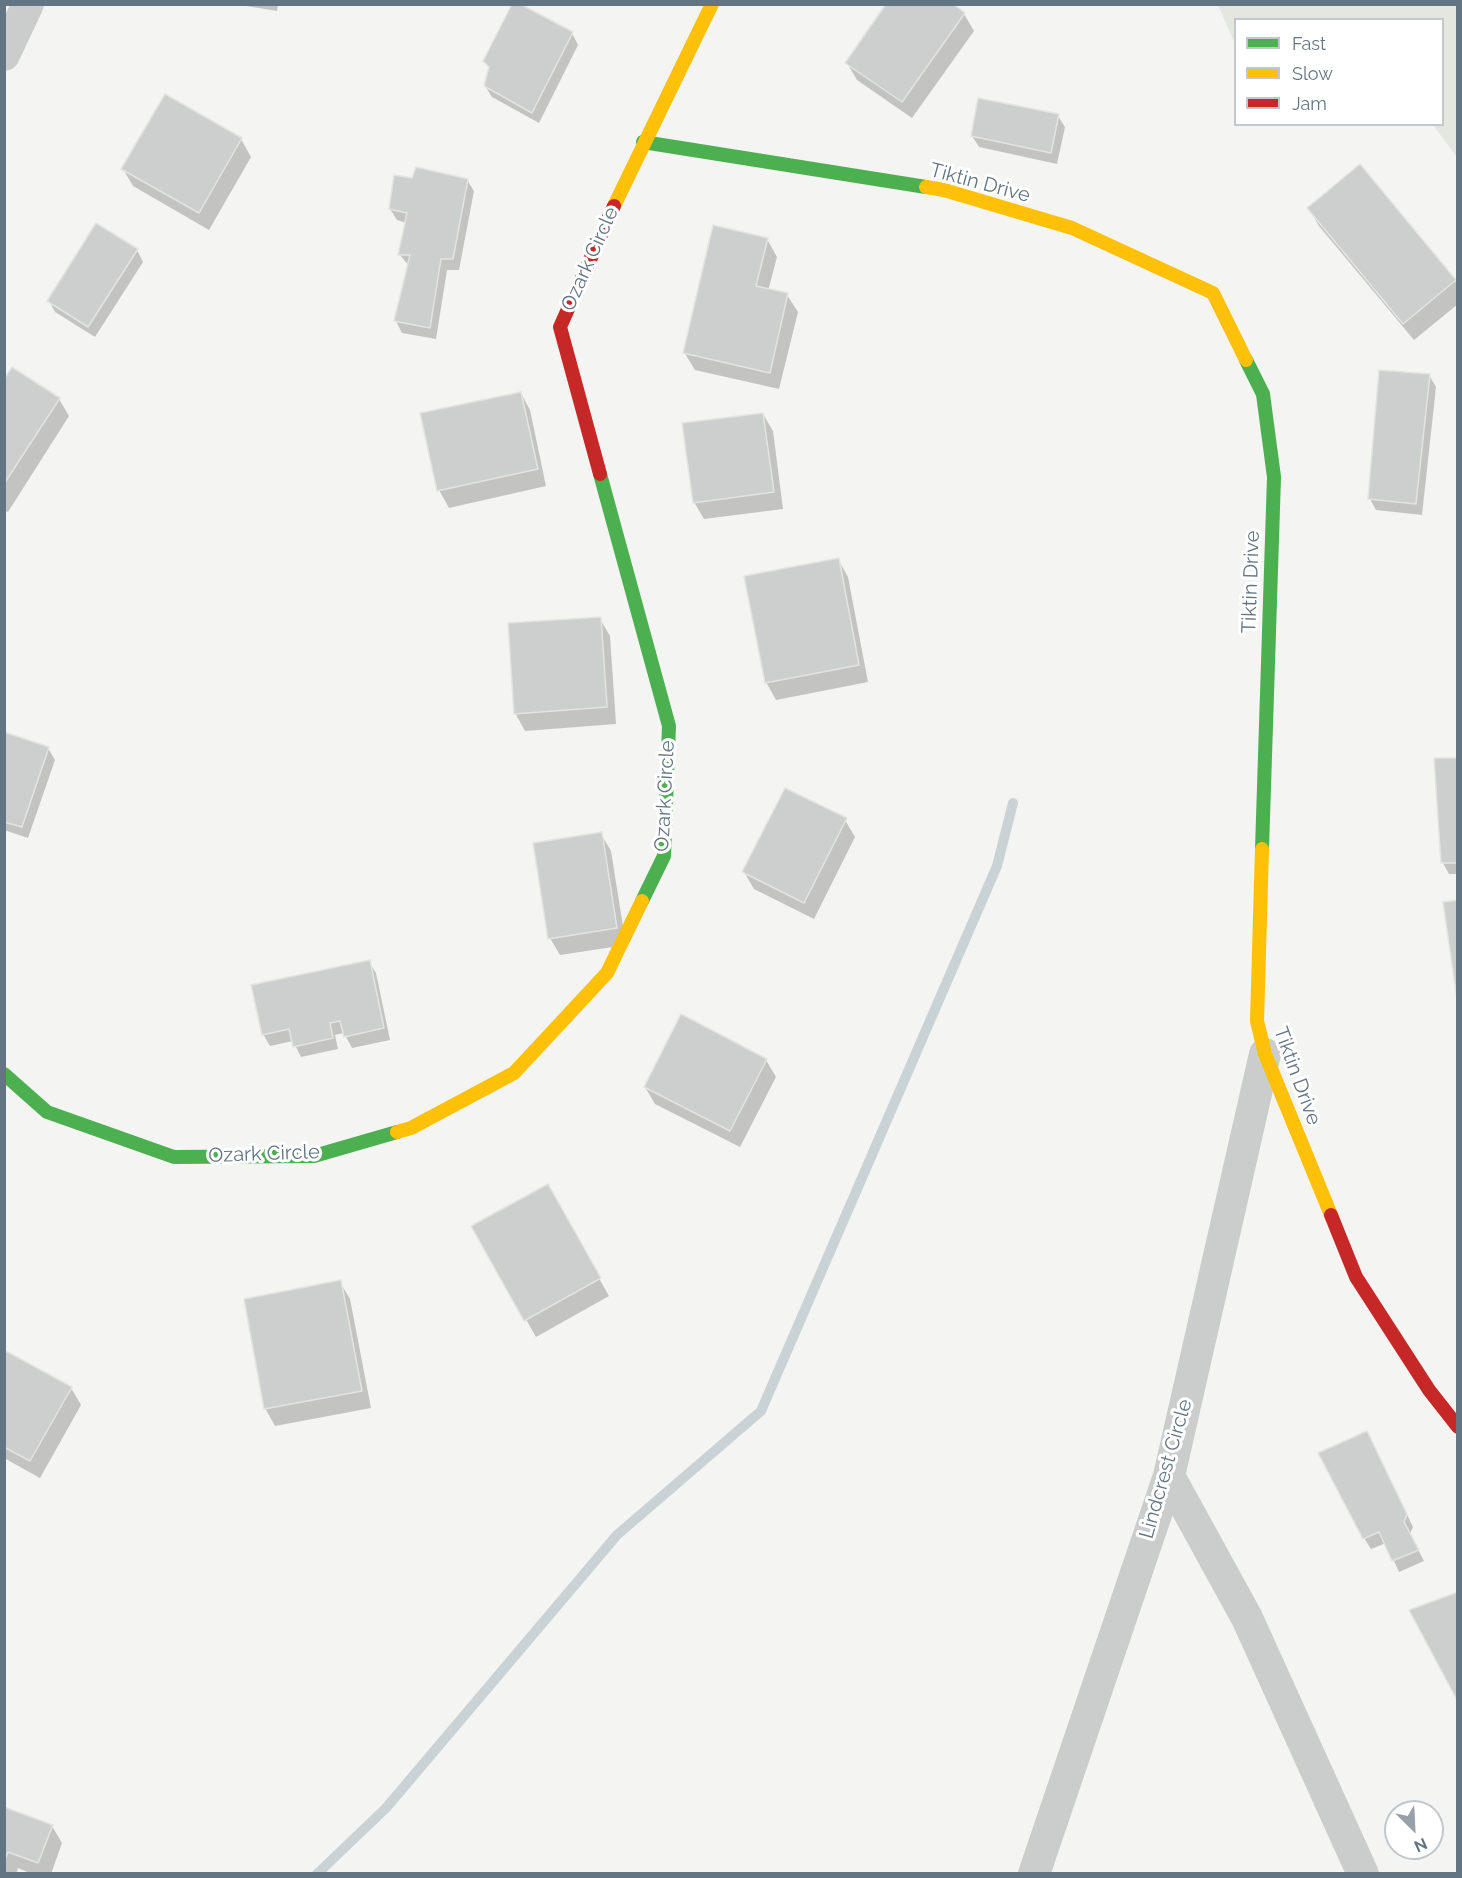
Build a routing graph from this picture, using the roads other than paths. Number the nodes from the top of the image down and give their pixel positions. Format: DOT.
graph roads {
  1 [pos="28,4"];
  2 [pos="712,4"];
  3 [pos="4,54"];
  4 [pos="643,142"];
  5 [pos="1265,1054"];
  6 [pos="4,1074"];
  7 [pos="1458,1427"];
  8 [pos="1169,1476"];
  9 [pos="1034,1874"];
  10 [pos="1363,1874"];
  1 -- 3 [label="street"];
  2 -- 4 [label="street, Ozark Circle"];
  4 -- 5 [label="street, Tiktin Drive"];
  4 -- 6 [label="street, Ozark Circle"];
  5 -- 7 [label="street, Tiktin Drive"];
  5 -- 8 [label="street, Lindcrest Circle"];
  8 -- 9 [label="street, Lindcrest Circle"];
  8 -- 10 [label="street"];
}
